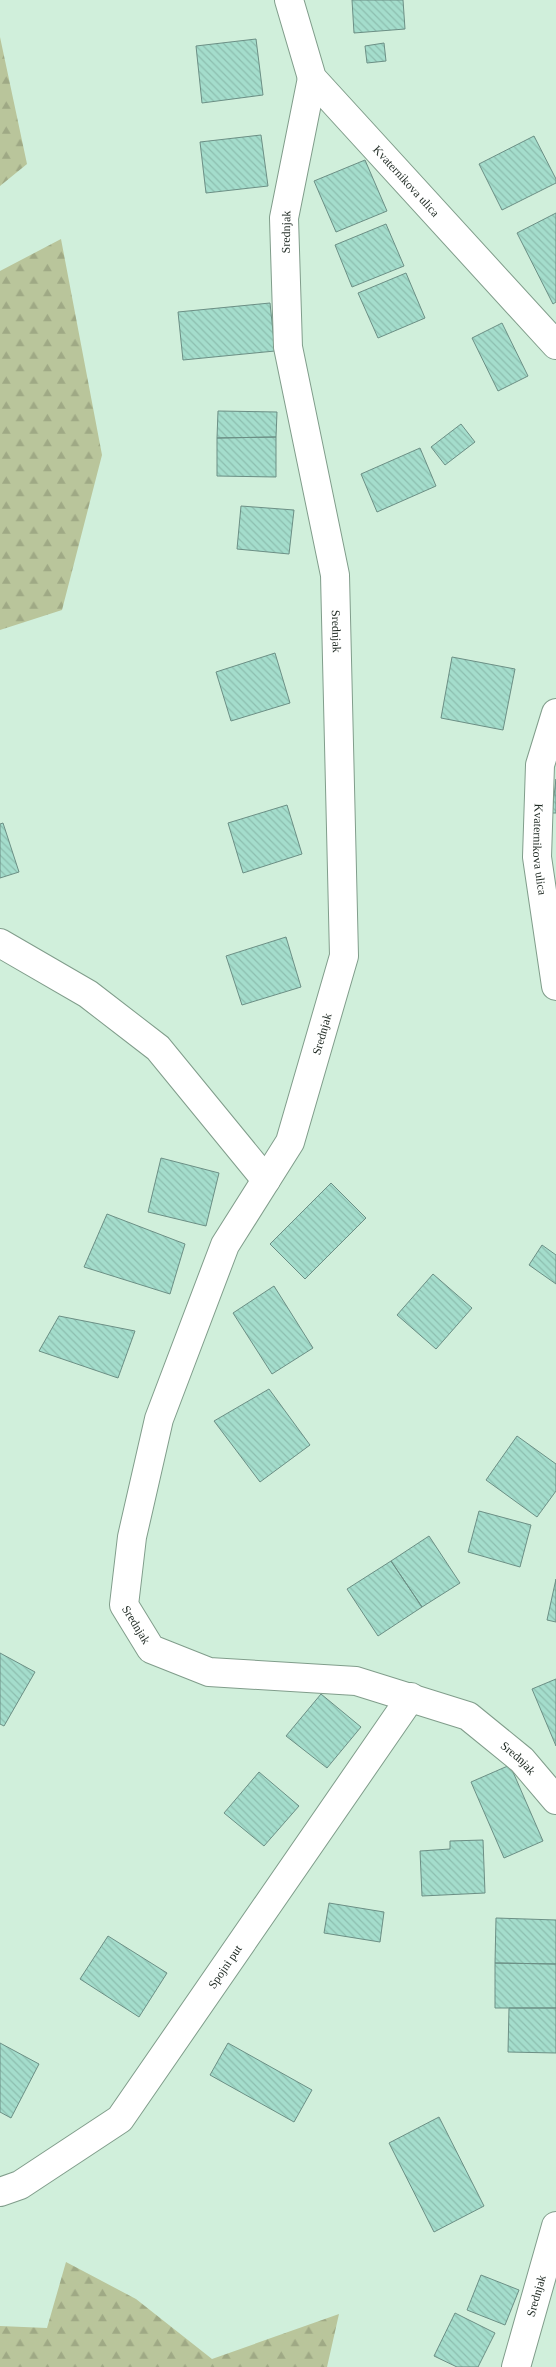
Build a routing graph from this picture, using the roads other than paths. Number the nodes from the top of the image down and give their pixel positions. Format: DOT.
graph roads {
  1 [pos="288,0"];
  2 [pos="312,78"];
  3 [pos="556,346"];
  4 [pos="556,713"];
  5 [pos="0,943"];
  6 [pos="556,986"];
  7 [pos="266,1180"];
  8 [pos="411,1698"];
  9 [pos="556,1800"];
  10 [pos="0,2192"];
  11 [pos="556,2226"];
  12 [pos="516,2367"];
  1 -- 2 [label="street, Kvaternikova ulica"];
  2 -- 3 [label="street, Kvaternikova ulica"];
  2 -- 7 [label="street, Srednjak"];
  4 -- 6 [label="street, Kvaternikova ulica"];
  5 -- 7 [label="street"];
  7 -- 8 [label="street, Srednjak"];
  8 -- 9 [label="street, Srednjak"];
  8 -- 10 [label="street, Spojni put"];
  11 -- 12 [label="street, Srednjak"];
}
